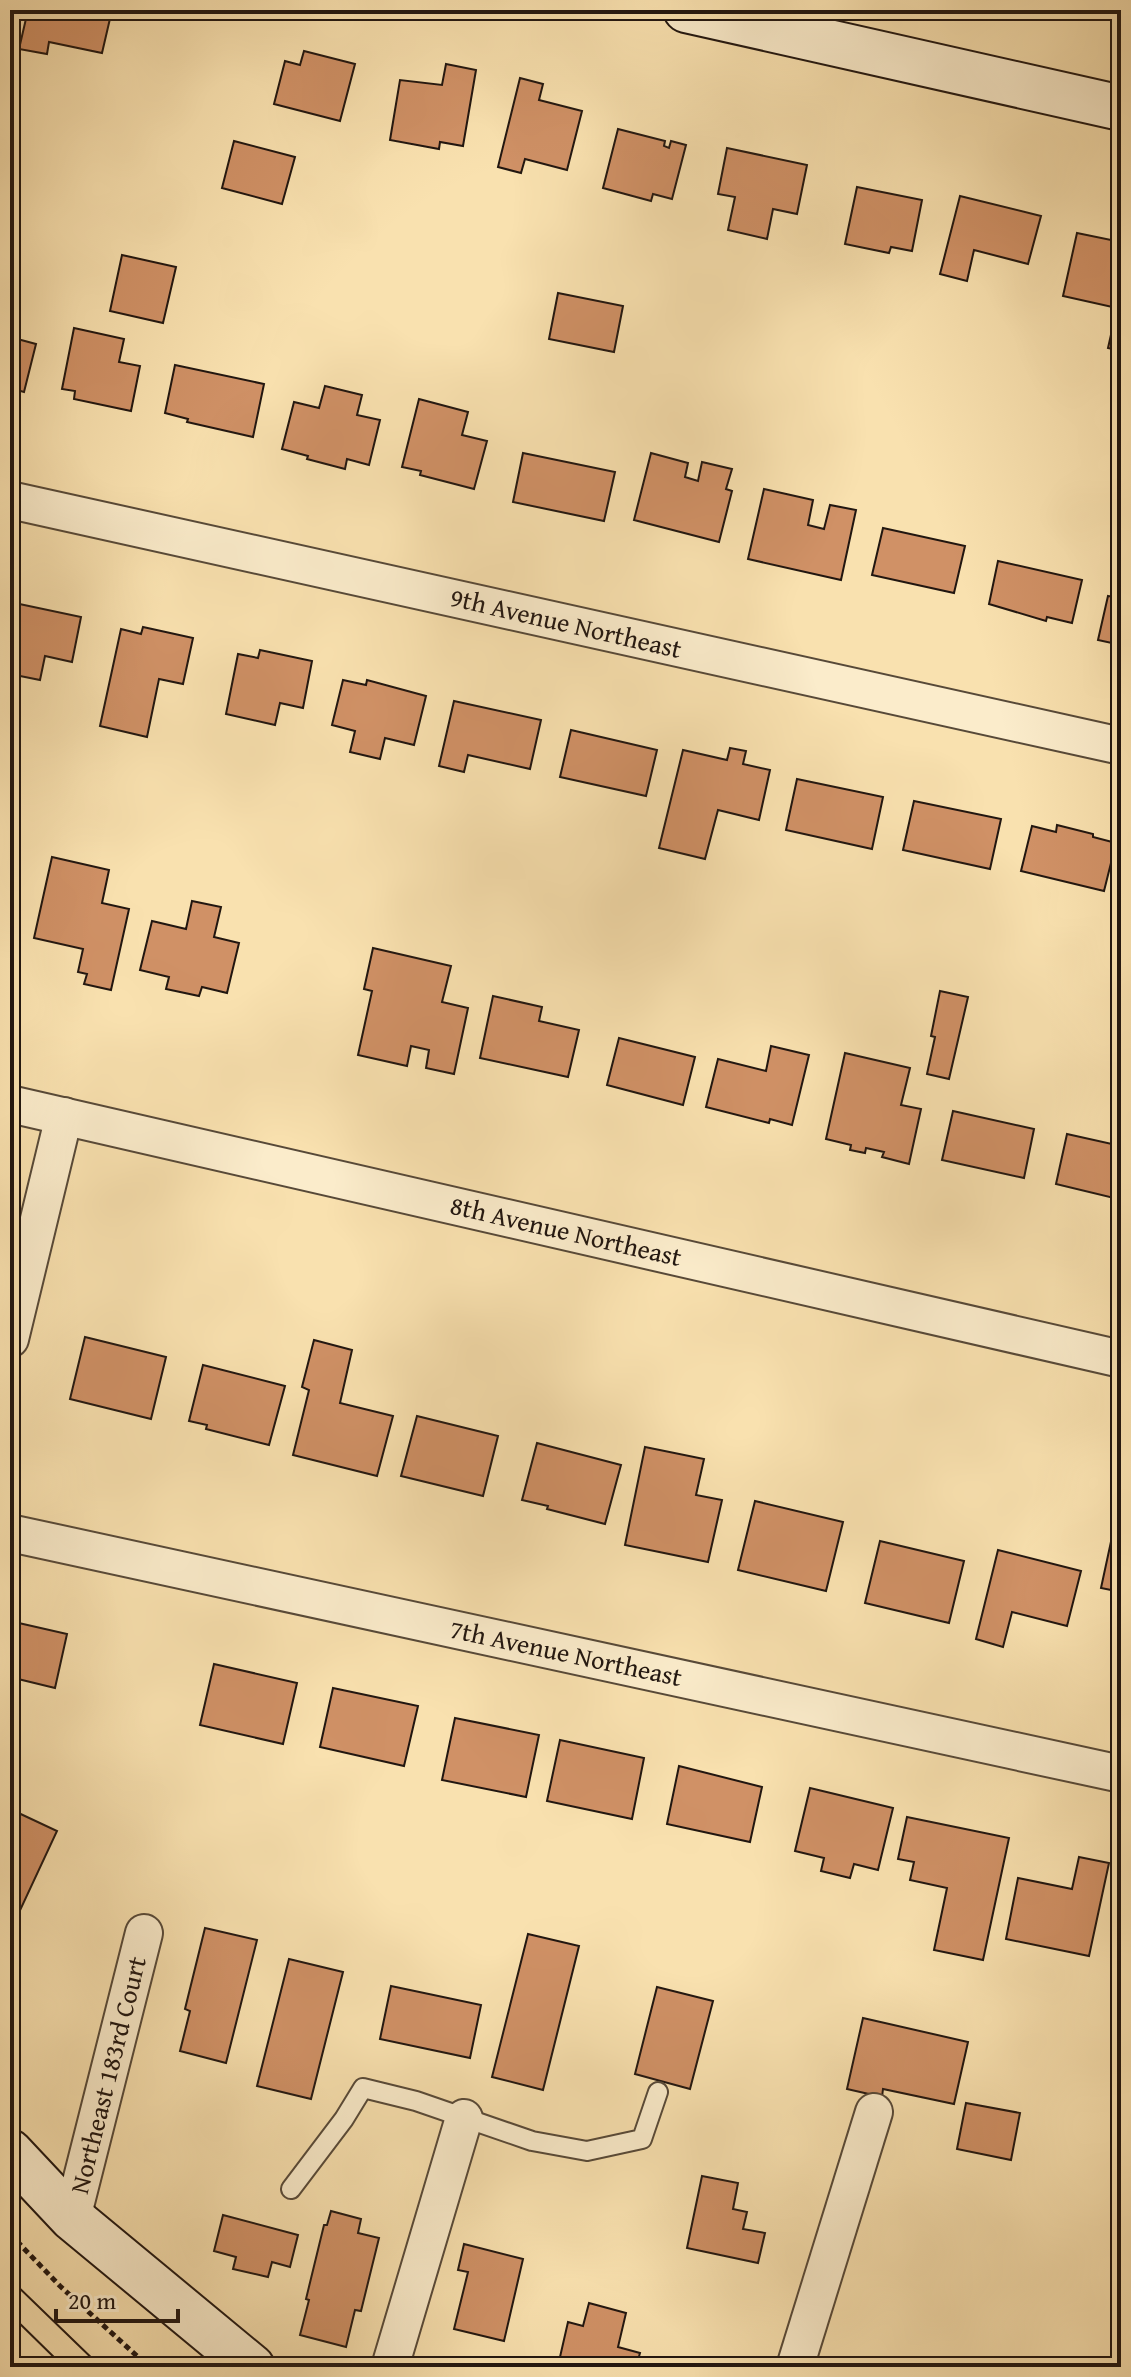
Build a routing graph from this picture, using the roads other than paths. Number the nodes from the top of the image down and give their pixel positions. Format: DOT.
graph roads {
  1 [pos="686,10"];
  2 [pos="813,24"];
  3 [pos="1121,108"];
  4 [pos="10,500"];
  5 [pos="1121,746"];
  6 [pos="10,1104"];
  7 [pos="64,1116"];
  8 [pos="10,1339"];
  9 [pos="1121,1359"];
  10 [pos="10,1533"];
  11 [pos="1121,1774"];
  12 [pos="144,1933"];
  13 [pos="658,2092"];
  14 [pos="874,2112"];
  15 [pos="464,2118"];
  16 [pos="10,2152"];
  17 [pos="291,2189"];
  18 [pos="72,2218"];
  19 [pos="252,2367"];
  20 [pos="390,2367"];
  21 [pos="795,2367"];
  1 -- 2 [label="street"];
  2 -- 3 [label="street"];
  4 -- 5 [label="street, 9th Avenue Northeast"];
  6 -- 7 [label="street, 8th Avenue Northeast"];
  7 -- 8 [label="street"];
  7 -- 9 [label="street, 8th Avenue Northeast"];
  10 -- 11 [label="street, 7th Avenue Northeast"];
  12 -- 18 [label="street, Northeast 183rd Court"];
  13 -- 15 [label="lane"];
  14 -- 21 [label="street"];
  15 -- 17 [label="lane"];
  15 -- 20 [label="street"];
  16 -- 18 [label="street"];
  18 -- 19 [label="street"];
}
